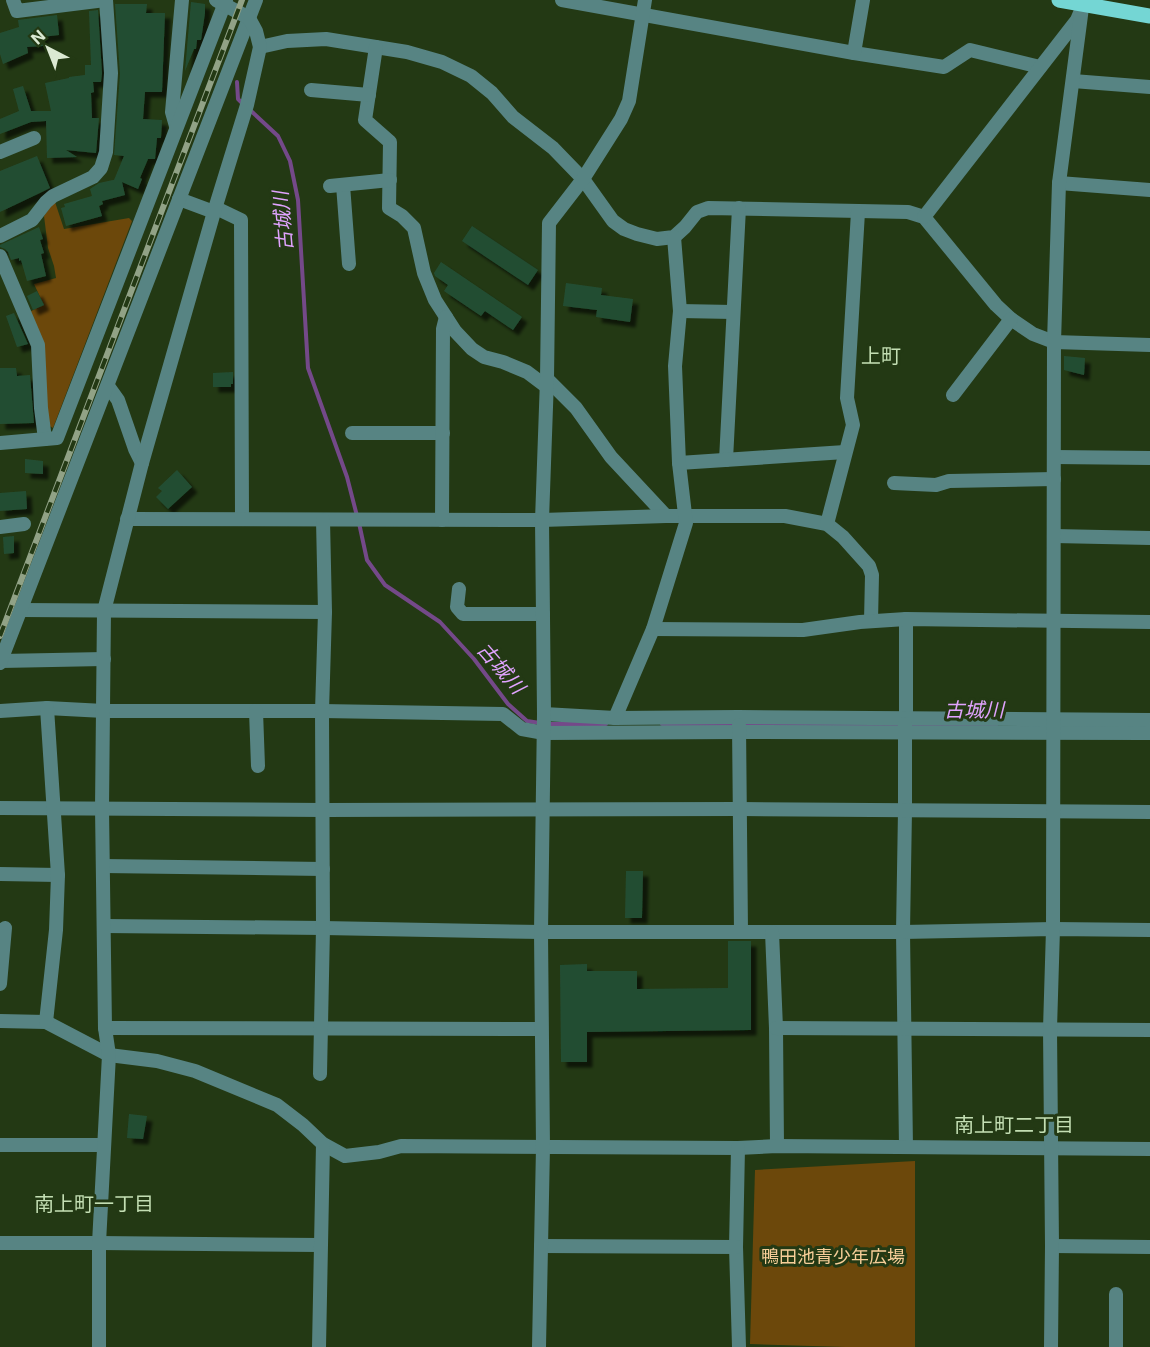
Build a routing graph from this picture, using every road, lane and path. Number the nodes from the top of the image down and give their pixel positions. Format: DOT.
graph roads {
  1 [pos="13,0"];
  2 [pos="105,0"];
  3 [pos="182,0"];
  4 [pos="256,0"];
  5 [pos="562,0"];
  6 [pos="645,0"];
  7 [pos="863,0"];
  8 [pos="1059,0"];
  9 [pos="222,1"];
  10 [pos="1084,3"];
  11 [pos="642,15"];
  12 [pos="1150,16"];
  13 [pos="249,18"];
  14 [pos="260,47"];
  15 [pos="376,47"];
  16 [pos="854,53"];
  17 [pos="1040,67"];
  18 [pos="1072,81"];
  19 [pos="1150,87"];
  20 [pos="311,90"];
  21 [pos="369,95"];
  22 [pos="176,126"];
  23 [pos="34,138"];
  24 [pos="0,152"];
  25 [pos="583,179"];
  26 [pos="390,180"];
  27 [pos="1059,183"];
  28 [pos="1150,190"];
  29 [pos="179,199"];
  30 [pos="739,208"];
  31 [pos="215,210"];
  32 [pos="858,212"];
  33 [pos="924,217"];
  34 [pos="0,236"];
  35 [pos="674,237"];
  36 [pos="0,256"];
  37 [pos="349,264"];
  38 [pos="680,311"];
  39 [pos="733,312"];
  40 [pos="446,317"];
  41 [pos="1011,319"];
  42 [pos="1054,342"];
  43 [pos="1150,345"];
  44 [pos="547,383"];
  45 [pos="108,386"];
  46 [pos="953,395"];
  47 [pos="352,433"];
  48 [pos="442,434"];
  49 [pos="45,439"];
  50 [pos="0,443"];
  51 [pos="845,452"];
  52 [pos="1054,457"];
  53 [pos="1150,458"];
  54 [pos="726,460"];
  55 [pos="142,463"];
  56 [pos="680,463"];
  57 [pos="1054,479"];
  58 [pos="894,483"];
  59 [pos="666,516"];
  60 [pos="685,516"];
  61 [pos="127,519"];
  62 [pos="242,519"];
  63 [pos="323,520"];
  64 [pos="442,520"];
  65 [pos="542,520"];
  66 [pos="24,524"];
  67 [pos="827,524"];
  68 [pos="0,527"];
  69 [pos="1054,536"];
  70 [pos="1150,537"];
  71 [pos="459,589"];
  72 [pos="21,610"];
  73 [pos="104,611"];
  74 [pos="325,612"];
  75 [pos="543,614"];
  76 [pos="906,619"];
  77 [pos="871,621"];
  78 [pos="1053,621"];
  79 [pos="1150,622"];
  80 [pos="653,629"];
  81 [pos="104,659"];
  82 [pos="0,662"];
  83 [pos="47,708"];
  84 [pos="0,711"];
  85 [pos="104,711"];
  86 [pos="256,711"];
  87 [pos="322,711"];
  88 [pos="544,715"];
  89 [pos="738,717"];
  90 [pos="615,718"];
  91 [pos="1150,720"];
  92 [pos="905,723"];
  93 [pos="1053,726"];
  94 [pos="544,732"];
  95 [pos="740,732"];
  96 [pos="1150,733"];
  97 [pos="258,766"];
  98 [pos="0,808"];
  99 [pos="102,808"];
  100 [pos="55,809"];
  101 [pos="740,809"];
  102 [pos="323,810"];
  103 [pos="542,810"];
  104 [pos="905,810"];
  105 [pos="1052,812"];
  106 [pos="1150,812"];
  107 [pos="103,866"];
  108 [pos="323,869"];
  109 [pos="0,874"];
  110 [pos="58,875"];
  111 [pos="104,926"];
  112 [pos="5,928"];
  113 [pos="323,928"];
  114 [pos="1053,929"];
  115 [pos="1150,930"];
  116 [pos="541,932"];
  117 [pos="741,932"];
  118 [pos="772,932"];
  119 [pos="903,933"];
  120 [pos="0,984"];
  121 [pos="0,1021"];
  122 [pos="45,1022"];
  123 [pos="105,1028"];
  124 [pos="776,1028"];
  125 [pos="321,1029"];
  126 [pos="541,1029"];
  127 [pos="904,1029"];
  128 [pos="1050,1029"];
  129 [pos="1150,1030"];
  130 [pos="109,1055"];
  131 [pos="320,1074"];
  132 [pos="323,1144"];
  133 [pos="0,1145"];
  134 [pos="104,1145"];
  135 [pos="777,1146"];
  136 [pos="543,1147"];
  137 [pos="738,1148"];
  138 [pos="906,1148"];
  139 [pos="1050,1148"];
  140 [pos="1150,1149"];
  141 [pos="0,1243"];
  142 [pos="99,1243"];
  143 [pos="320,1245"];
  144 [pos="541,1246"];
  145 [pos="1052,1246"];
  146 [pos="736,1247"];
  147 [pos="1150,1247"];
  148 [pos="1116,1294"];
  149 [pos="99,1347"];
  150 [pos="318,1347"];
  151 [pos="539,1347"];
  152 [pos="739,1347"];
  153 [pos="1051,1347"];
  154 [pos="1116,1347"];
  1 -- 2 [label="street"];
  2 -- 34 [label="street"];
  3 -- 22 [label="street"];
  4 -- 13 [label="street"];
  5 -- 11 [label="street"];
  6 -- 11 [label="street"];
  7 -- 16 [label="street"];
  8 -- 10 [label="main road"];
  9 -- 13 [label="street"];
  9 -- 22 [label="street"];
  10 -- 12 [label="main road"];
  10 -- 17 [label="street"];
  10 -- 18 [label="street"];
  11 -- 16 [label="street"];
  11 -- 25 [label="street"];
  13 -- 14 [label="street"];
  13 -- 29 [label="street"];
  14 -- 15 [label="street"];
  14 -- 31 [label="street"];
  15 -- 21 [label="street"];
  15 -- 25 [label="street"];
  16 -- 17 [label="street"];
  17 -- 33 [label="street"];
  18 -- 19 [label="street"];
  18 -- 27 [label="street"];
  20 -- 21 [label="street"];
  21 -- 26 [label="street"];
  22 -- 49 [label="street"];
  23 -- 24 [label="street"];
  25 -- 35 [label="street"];
  25 -- 44 [label="street"];
  26 -- 37 [label="street"];
  26 -- 40 [label="street"];
  27 -- 28 [label="street"];
  27 -- 42 [label="street"];
  29 -- 31 [label="street"];
  29 -- 45 [label="street"];
  30 -- 32 [label="street"];
  30 -- 35 [label="street"];
  30 -- 39 [label="street"];
  31 -- 55 [label="street"];
  31 -- 62 [label="street"];
  32 -- 33 [label="street"];
  32 -- 51 [label="street"];
  33 -- 41 [label="street"];
  35 -- 38 [label="street"];
  36 -- 49 [label="street"];
  38 -- 39 [label="street"];
  38 -- 56 [label="street"];
  39 -- 54 [label="street"];
  40 -- 44 [label="street"];
  40 -- 48 [label="street"];
  41 -- 42 [label="street"];
  41 -- 46 [label="street"];
  42 -- 43 [label="street"];
  42 -- 52 [label="street"];
  44 -- 59 [label="street"];
  44 -- 65 [label="street"];
  45 -- 55 [label="street"];
  45 -- 72 [label="street"];
  47 -- 48 [label="street"];
  48 -- 64 [label="street"];
  49 -- 50 [label="street"];
  51 -- 54 [label="street"];
  51 -- 67 [label="street"];
  52 -- 53 [label="street"];
  52 -- 57 [label="street"];
  54 -- 56 [label="street"];
  55 -- 61 [label="street"];
  56 -- 60 [label="street"];
  57 -- 58 [label="street"];
  57 -- 69 [label="street"];
  59 -- 60 [label="street"];
  59 -- 65 [label="street"];
  60 -- 67 [label="street"];
  60 -- 80 [label="street"];
  61 -- 62 [label="street"];
  61 -- 73 [label="street"];
  62 -- 63 [label="street"];
  63 -- 64 [label="street"];
  63 -- 74 [label="street"];
  64 -- 65 [label="street"];
  65 -- 75 [label="street"];
  66 -- 68 [label="street"];
  67 -- 77 [label="street"];
  69 -- 70 [label="street"];
  69 -- 78 [label="street"];
  71 -- 75 [label="street"];
  72 -- 73 [label="street"];
  72 -- 82 [label="street"];
  73 -- 74 [label="street"];
  73 -- 81 [label="street"];
  74 -- 87 [label="street"];
  75 -- 88 [label="street"];
  76 -- 77 [label="street"];
  76 -- 78 [label="street"];
  76 -- 92 [label="street"];
  77 -- 80 [label="street"];
  78 -- 79 [label="street"];
  78 -- 93 [label="street"];
  80 -- 90 [label="street"];
  81 -- 82 [label="street"];
  81 -- 85 [label="street"];
  83 -- 84 [label="street"];
  83 -- 85 [label="street"];
  83 -- 100 [label="street"];
  85 -- 86 [label="street"];
  85 -- 99 [label="street"];
  86 -- 87 [label="street"];
  86 -- 97 [label="street"];
  87 -- 94 [label="street"];
  87 -- 102 [label="street"];
  88 -- 90 [label="street"];
  88 -- 94 [label="street"];
  89 -- 90 [label="street"];
  89 -- 92 [label="street"];
  89 -- 95 [label="street"];
  91 -- 93 [label="street"];
  92 -- 93 [label="street"];
  92 -- 95 [label="street"];
  92 -- 104 [label="street"];
  93 -- 96 [label="street"];
  93 -- 105 [label="street"];
  94 -- 95 [label="street"];
  94 -- 103 [label="street"];
  95 -- 101 [label="street"];
  98 -- 100 [label="street"];
  99 -- 100 [label="street"];
  99 -- 102 [label="street"];
  99 -- 107 [label="street"];
  100 -- 110 [label="street"];
  101 -- 103 [label="street"];
  101 -- 104 [label="street"];
  101 -- 117 [label="street"];
  102 -- 103 [label="street"];
  102 -- 108 [label="street"];
  103 -- 116 [label="street"];
  104 -- 105 [label="street"];
  104 -- 119 [label="street"];
  105 -- 106 [label="street"];
  105 -- 114 [label="street"];
  107 -- 108 [label="street"];
  107 -- 111 [label="street"];
  108 -- 113 [label="street"];
  109 -- 110 [label="street"];
  110 -- 122 [label="street"];
  111 -- 113 [label="street"];
  111 -- 123 [label="street"];
  112 -- 120 [label="street"];
  113 -- 116 [label="street"];
  113 -- 125 [label="street"];
  114 -- 115 [label="street"];
  114 -- 119 [label="street"];
  114 -- 128 [label="street"];
  116 -- 117 [label="street"];
  116 -- 126 [label="street"];
  117 -- 118 [label="street"];
  118 -- 119 [label="street"];
  118 -- 124 [label="street"];
  119 -- 127 [label="street"];
  121 -- 122 [label="street"];
  122 -- 130 [label="street"];
  123 -- 125 [label="street"];
  123 -- 130 [label="street"];
  124 -- 127 [label="street"];
  124 -- 135 [label="street"];
  125 -- 126 [label="street"];
  125 -- 131 [label="street"];
  126 -- 136 [label="street"];
  127 -- 128 [label="street"];
  127 -- 138 [label="street"];
  128 -- 129 [label="street"];
  128 -- 139 [label="street"];
  130 -- 132 [label="street"];
  130 -- 134 [label="street"];
  132 -- 136 [label="street"];
  132 -- 143 [label="street"];
  133 -- 134 [label="street"];
  134 -- 142 [label="street"];
  135 -- 137 [label="street"];
  135 -- 138 [label="street"];
  136 -- 137 [label="street"];
  136 -- 144 [label="street"];
  137 -- 146 [label="street"];
  138 -- 139 [label="street"];
  139 -- 140 [label="street"];
  139 -- 145 [label="street"];
  141 -- 142 [label="street"];
  142 -- 143 [label="street"];
  142 -- 149 [label="street"];
  143 -- 150 [label="street"];
  144 -- 146 [label="street"];
  144 -- 151 [label="street"];
  145 -- 147 [label="street"];
  145 -- 153 [label="street"];
  146 -- 152 [label="street"];
  148 -- 154 [label="street"];
}
